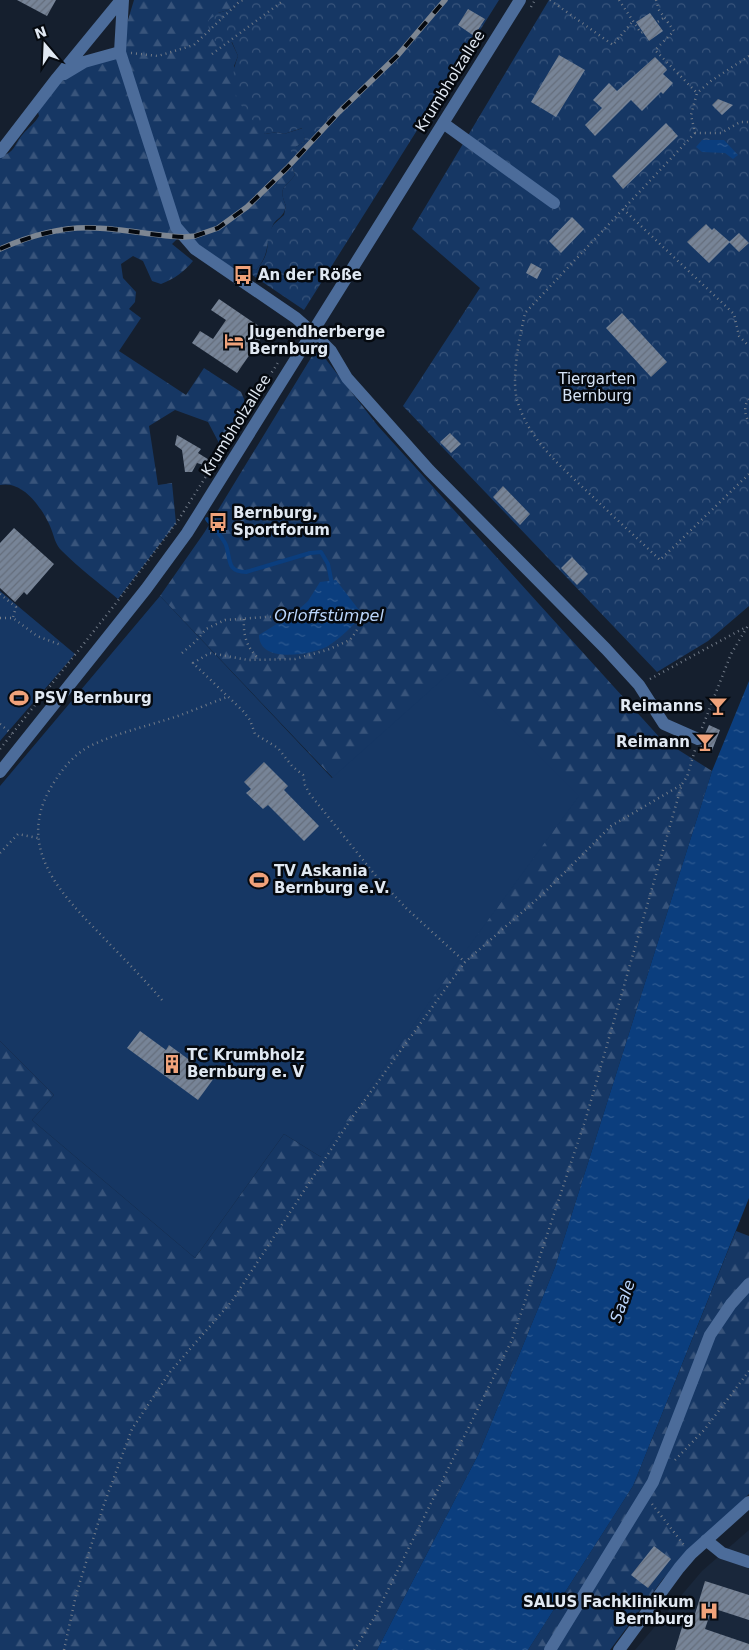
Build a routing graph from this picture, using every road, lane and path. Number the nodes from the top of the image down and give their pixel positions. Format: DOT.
graph roads {
  1 [pos="122,0"];
  2 [pos="241,0"];
  3 [pos="284,0"];
  4 [pos="520,0"];
  5 [pos="550,0"];
  6 [pos="619,0"];
  7 [pos="656,0"];
  8 [pos="665,18"];
  9 [pos="633,21"];
  10 [pos="120,52"];
  11 [pos="212,54"];
  12 [pos="749,56"];
  13 [pos="57,78"];
  14 [pos="698,93"];
  15 [pos="749,122"];
  16 [pos="443,124"];
  17 [pos="694,133"];
  18 [pos="0,152"];
  19 [pos="554,203"];
  20 [pos="623,209"];
  21 [pos="312,333"];
  22 [pos="749,346"];
  23 [pos="282,356"];
  24 [pos="749,399"];
  25 [pos="749,423"];
  26 [pos="749,474"];
  27 [pos="0,594"];
  28 [pos="280,616"];
  29 [pos="0,618"];
  30 [pos="13,618"];
  31 [pos="244,619"];
  32 [pos="748,625"];
  33 [pos="357,630"];
  34 [pos="61,645"];
  35 [pos="182,653"];
  36 [pos="259,659"];
  37 [pos="639,685"];
  38 [pos="227,697"];
  39 [pos="0,724"];
  40 [pos="12,734"];
  41 [pos="698,739"];
  42 [pos="0,749"];
  43 [pos="0,772"];
  44 [pos="682,784"];
  45 [pos="38,838"];
  46 [pos="0,853"];
  47 [pos="465,962"];
  48 [pos="162,1000"];
  49 [pos="749,1284"];
  50 [pos="749,1371"];
  51 [pos="672,1462"];
  52 [pos="644,1496"];
  53 [pos="749,1502"];
  54 [pos="706,1540"];
  55 [pos="691,1554"];
  56 [pos="749,1562"];
  57 [pos="64,1650"];
  58 [pos="354,1650"];
  59 [pos="550,1650"];
  60 [pos="619,1650"];
  1 -- 10 [label="street"];
  1 -- 13 [label="street"];
  2 -- 10 [label="path"];
  3 -- 11 [label="path"];
  4 -- 16 [label="street, Krumbholzallee"];
  5 -- 9 [label="path"];
  6 -- 9 [label="path"];
  7 -- 8 [label="path"];
  8 -- 9 [label="path"];
  8 -- 14 [label="path"];
  10 -- 13 [label="street"];
  10 -- 21 [label="street"];
  12 -- 14 [label="path"];
  13 -- 18 [label="street"];
  14 -- 17 [label="path"];
  15 -- 17 [label="path"];
  16 -- 19 [label="street"];
  16 -- 21 [label="street, Krumbholzallee"];
  17 -- 20 [label="path"];
  20 -- 22 [label="path"];
  20 -- 26 [label="path"];
  21 -- 37 [label="street"];
  21 -- 43 [label="street, Krumbholzallee"];
  23 -- 40 [label="path"];
  24 -- 25 [label="path"];
  27 -- 30 [label="path"];
  28 -- 31 [label="path"];
  29 -- 30 [label="path"];
  30 -- 34 [label="path"];
  31 -- 35 [label="path"];
  31 -- 36 [label="path"];
  32 -- 37 [label="path"];
  32 -- 41 [label="path"];
  33 -- 36 [label="path"];
  36 -- 38 [label="path"];
  37 -- 41 [label="street"];
  38 -- 45 [label="path"];
  38 -- 47 [label="path"];
  39 -- 40 [label="path"];
  40 -- 42 [label="path"];
  41 -- 44 [label="path"];
  44 -- 47 [label="path"];
  44 -- 58 [label="path"];
  45 -- 46 [label="path"];
  45 -- 48 [label="path"];
  47 -- 57 [label="path"];
  49 -- 52 [label="street"];
  50 -- 51 [label="path"];
  52 -- 55 [label="path"];
  52 -- 59 [label="street"];
  53 -- 54 [label="street"];
  54 -- 55 [label="street"];
  54 -- 56 [label="street"];
  55 -- 60 [label="street"];
}
